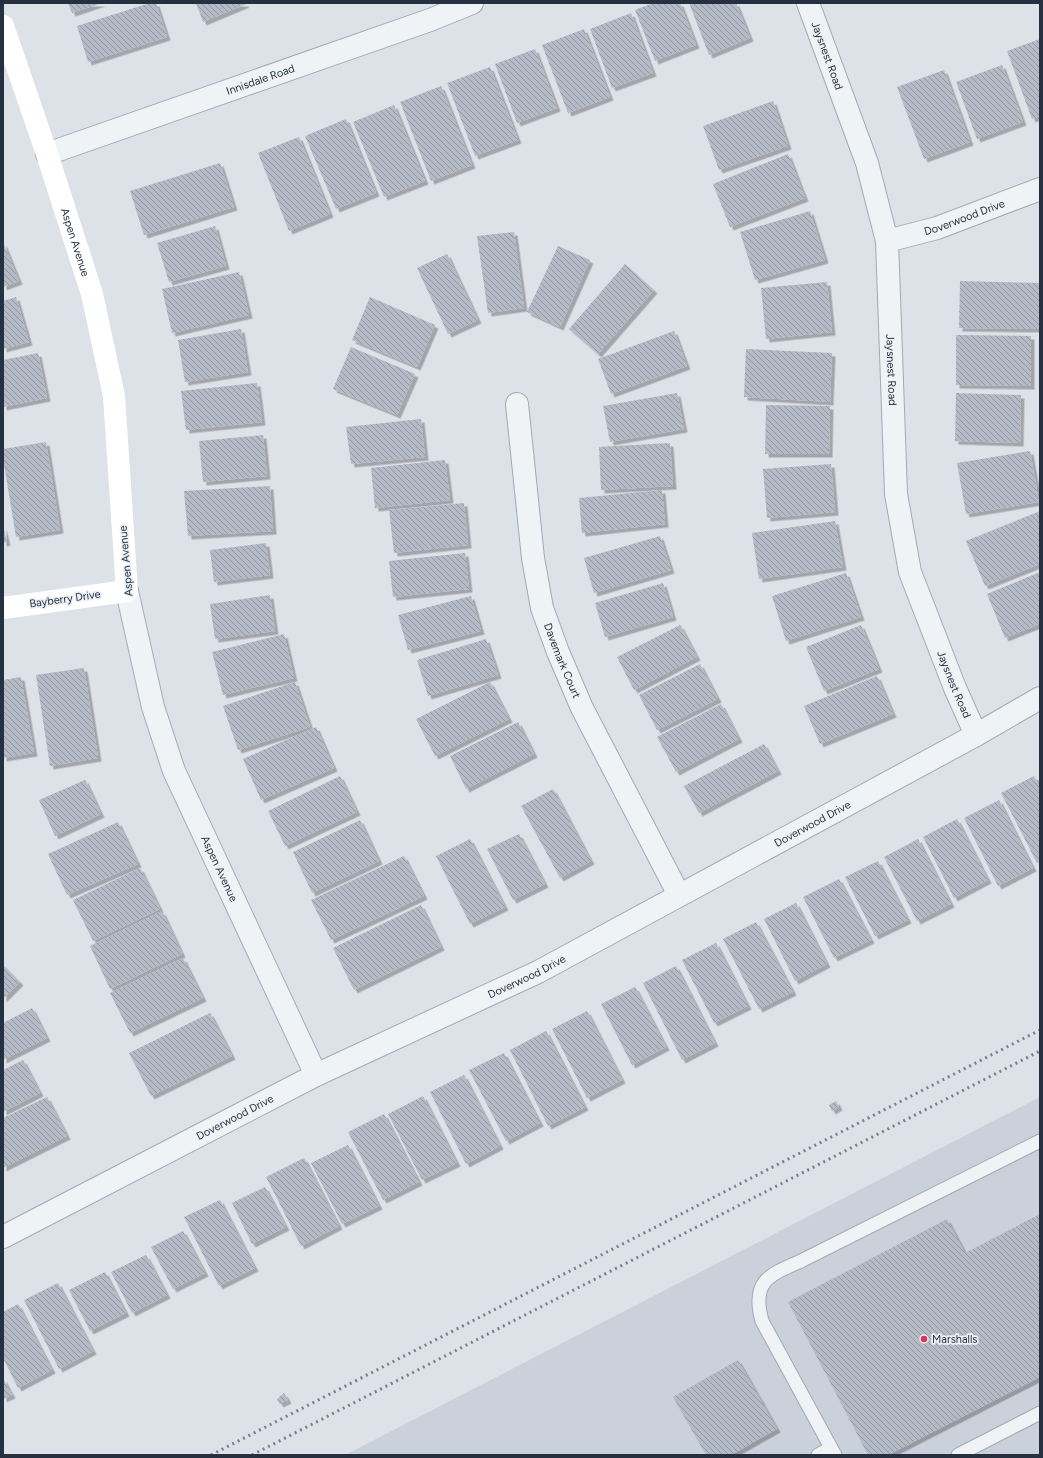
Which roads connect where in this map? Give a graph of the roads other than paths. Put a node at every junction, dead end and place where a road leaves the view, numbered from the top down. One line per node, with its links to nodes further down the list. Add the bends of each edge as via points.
1 (472, 3): 4 (street, Innisdale Road, via 422,23)
2 (808, 3): 6 (street, Jaysnest Road, via 867,163)
3 (3, 26): 4 (street, Aspen Avenue)
4 (47, 154): 8 (street, Aspen Avenue, via 92,294 114,396)
5 (1040, 189): 6 (street, Doverwood Drive, via 937,228)
6 (888, 242): 11 (street, Jaysnest Road, via 896,494 910,572)
7 (517, 404): 12 (street, Davemark Court, via 533,558 542,608 582,708)
8 (127, 591): 9 (street, Bayberry Drive); 13 (street, Aspen Avenue, via 153,707 174,771)
9 (3, 608)
10 (1040, 698): 11 (street, Doverwood Drive)
11 (976, 735): 12 (street, Doverwood Drive)
12 (679, 895): 13 (street, Doverwood Drive, via 538,972)
13 (316, 1075): 15 (street, Doverwood Drive)
14 (1040, 1141): 17 (lane, via 775,1273 763,1284 758,1296 762,1320)
15 (3, 1237)
16 (1040, 1413): 19 (lane)
17 (833, 1451): 18 (lane)
18 (818, 1455)
19 (958, 1455)

